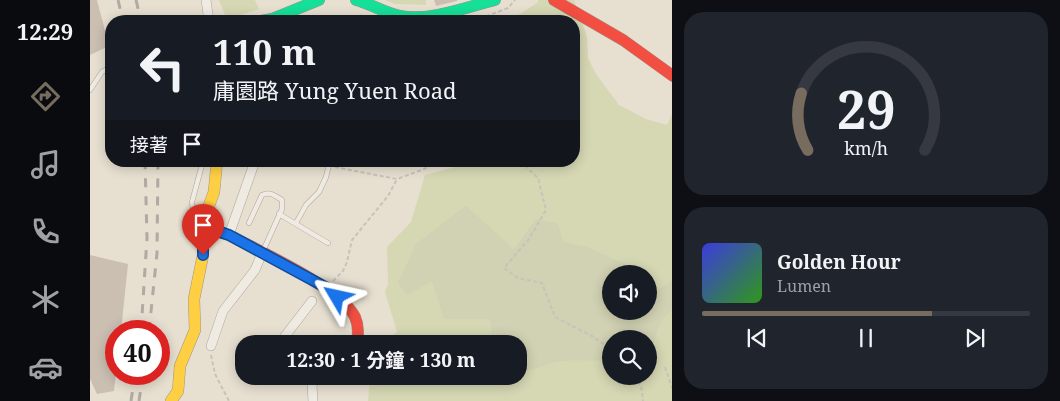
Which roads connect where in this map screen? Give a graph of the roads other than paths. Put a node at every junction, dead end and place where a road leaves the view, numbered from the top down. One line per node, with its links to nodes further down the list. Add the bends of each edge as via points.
1 (206, 0): 6 (street)
2 (319, 0): 7 (street)
3 (356, 0): 8 (street)
4 (495, 0): 9 (street)
5 (554, 0): 11 (street, via 624,40)
6 (208, 15)
7 (282, 15)
8 (399, 15)
9 (431, 15)
10 (105, 70): 12 (lane)
11 (672, 76)
12 (90, 90)
13 (201, 167): 18 (lane, via 192,202 194,216)
14 (216, 167): 18 (street, via 214,192)
15 (253, 167): 21 (street)
16 (328, 167): 20 (lane, via 319,192 306,205)
17 (280, 214): 19 (lane, via 282,200 267,193 262,195); 20 (lane); 23 (lane)
18 (203, 222): 21 (street); 29 (street, via 203,255 194,299 195,330 180,366 178,391)
19 (249, 223)
20 (296, 224): 22 (lane)
21 (229, 235): 23 (street)
22 (328, 243)
23 (262, 253): 26 (street, via 327,288 348,306 357,322); 27 (street, via 255,270 223,312)
24 (312, 301): 25 (street)
25 (287, 335)
26 (359, 335)
27 (211, 346)
28 (312, 385): 30 (street)
29 (171, 401)
30 (313, 401)

